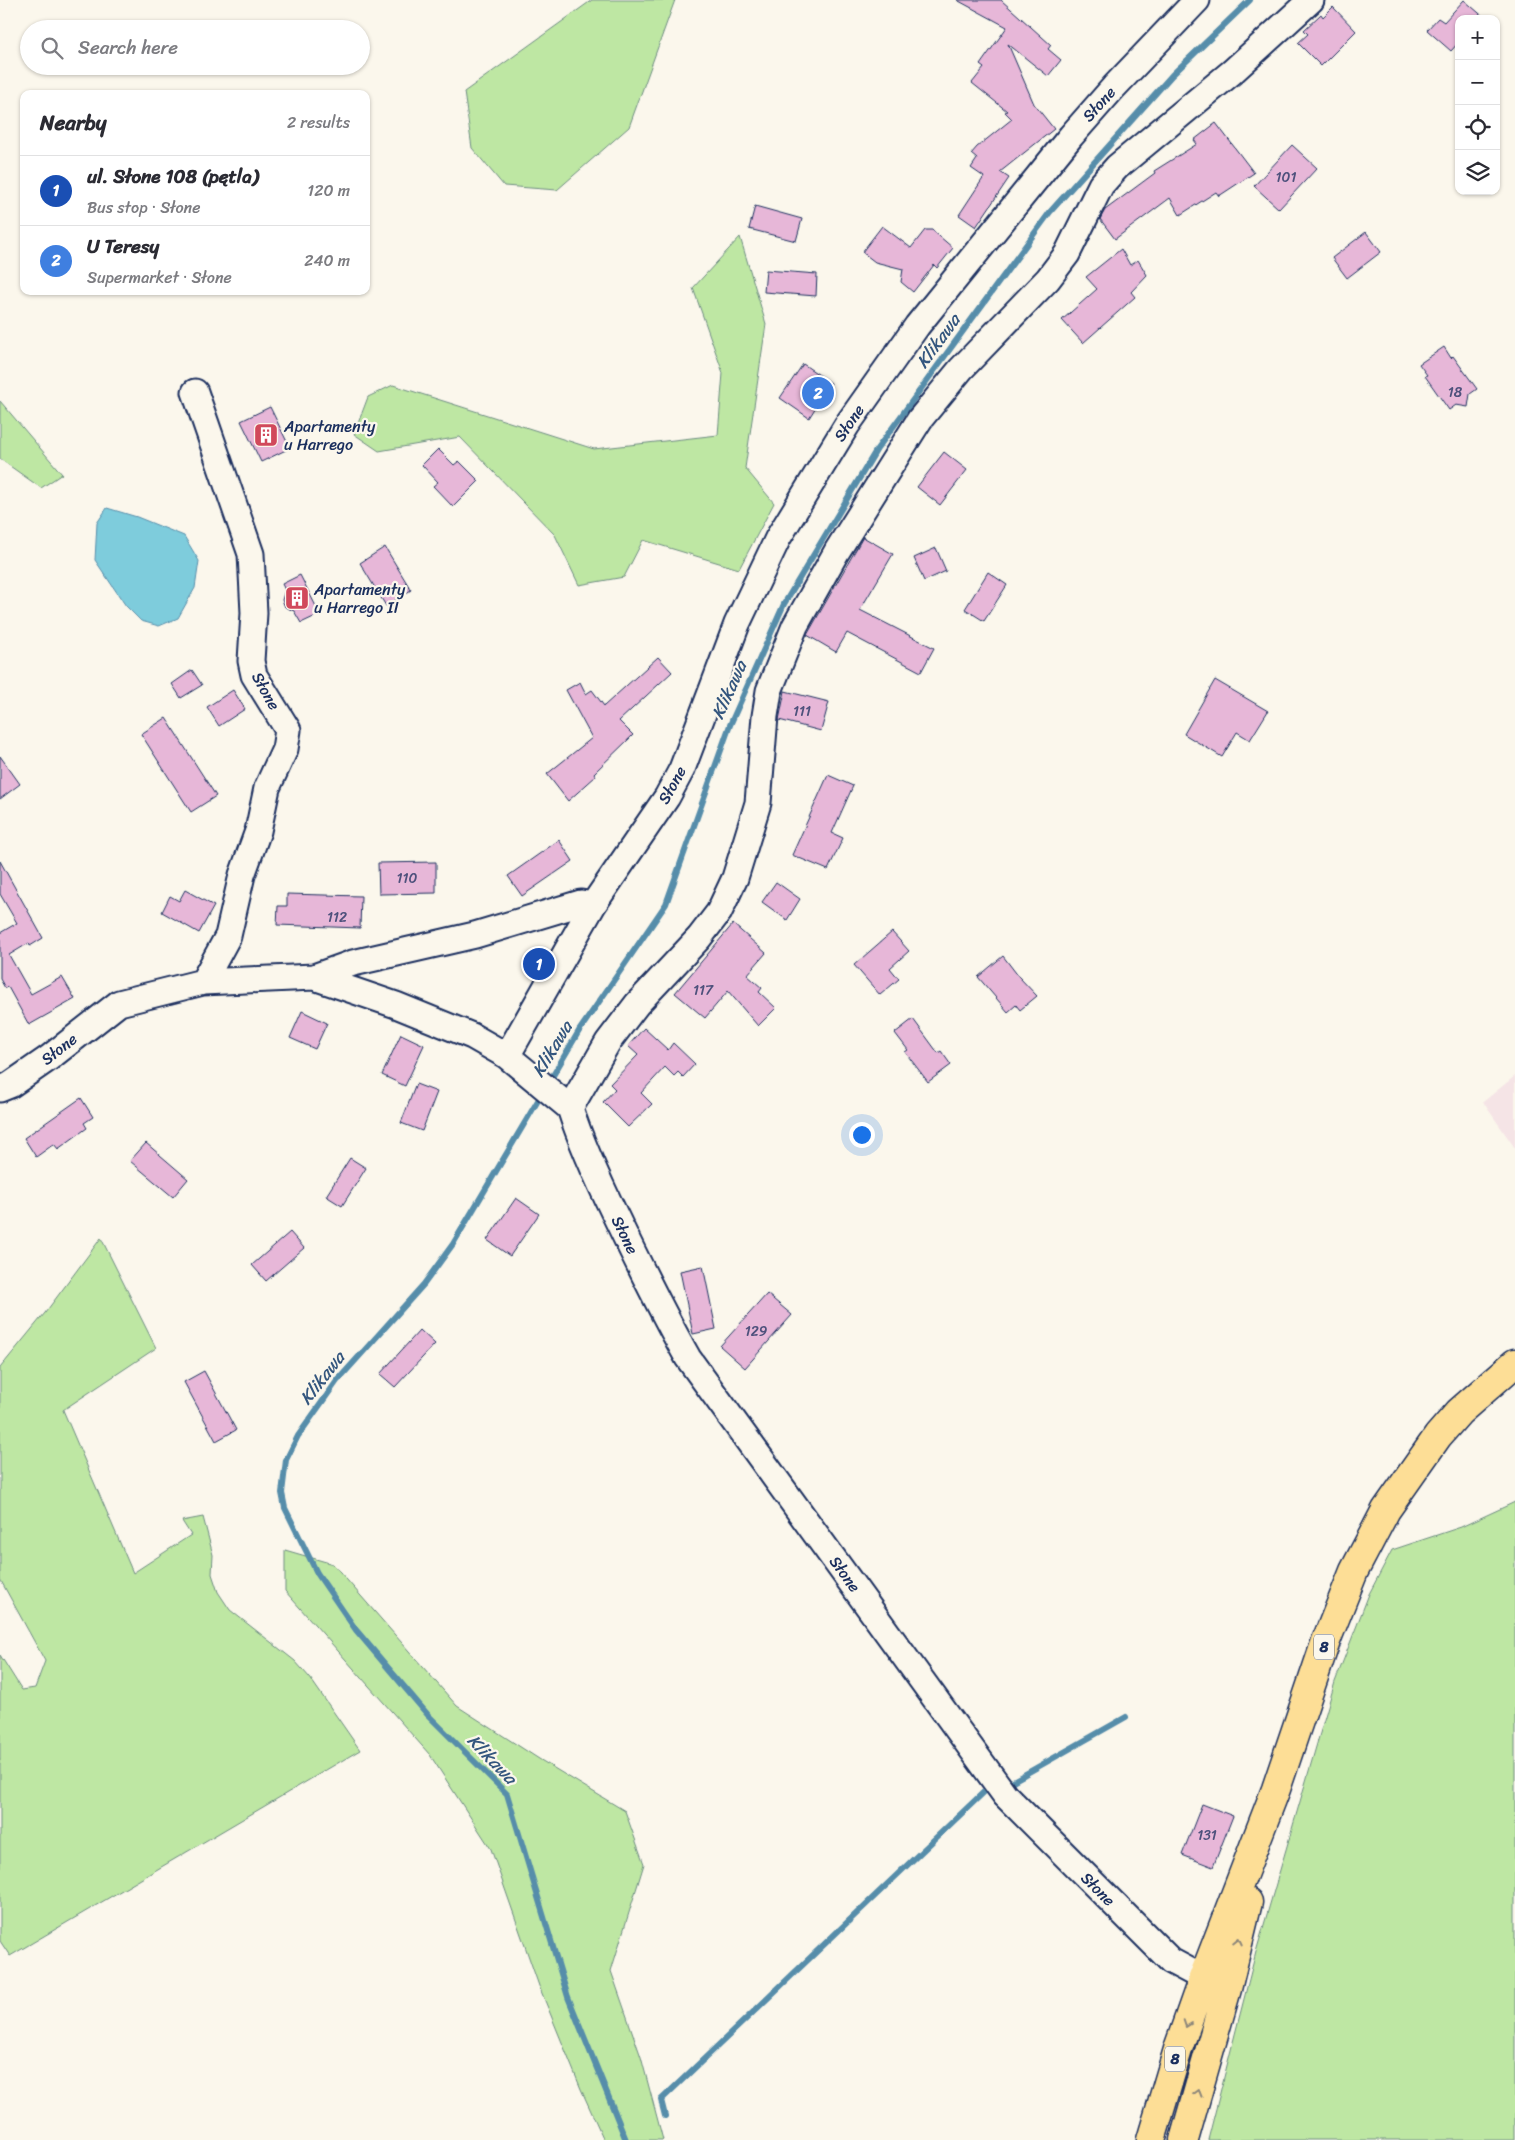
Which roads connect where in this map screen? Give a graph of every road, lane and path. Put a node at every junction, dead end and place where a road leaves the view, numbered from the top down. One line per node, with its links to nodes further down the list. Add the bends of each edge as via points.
1 (1197, 0): 4 (street, Słone, via 1071,136 917,326 847,425 778,538 738,624 682,769 667,797)
2 (1311, 0): 9 (street, via 1232,72 1117,167 1101,186 1067,254 1048,279 961,368 920,419 832,559 795,626 779,663 769,691 765,716 758,803 735,878 719,912 700,938 637,1004)
3 (195, 392): 6 (street, Słone, via 251,554 254,613 251,662 254,675 288,730 284,750 266,788 258,831 242,875 228,936)
4 (593, 905): 5 (street, Słone, via 581,903 475,935 353,963); 7 (street, Słone)
5 (314, 977): 6 (street, Słone); 7 (street, Słone, via 472,1036)
6 (203, 982): 8 (street, Słone, via 119,1003 50,1058)
7 (507, 1056): 9 (street)
8 (0, 1089)
9 (562, 1102): 12 (street, Słone, via 653,1296 690,1361 953,1724 1005,1795 1171,1961)
10 (1515, 1363): 11 (highway, 8, via 1448,1424 1382,1517 1341,1599)
11 (1276, 1789): 12 (highway, 8); 13 (highway, 8, one-way to 11)
12 (1202, 1978): 13 (highway); 14 (highway, 8, one-way to 14)
13 (1227, 1989): 15 (highway, 8, one-way to 13)
14 (1151, 2140)
15 (1184, 2140)

